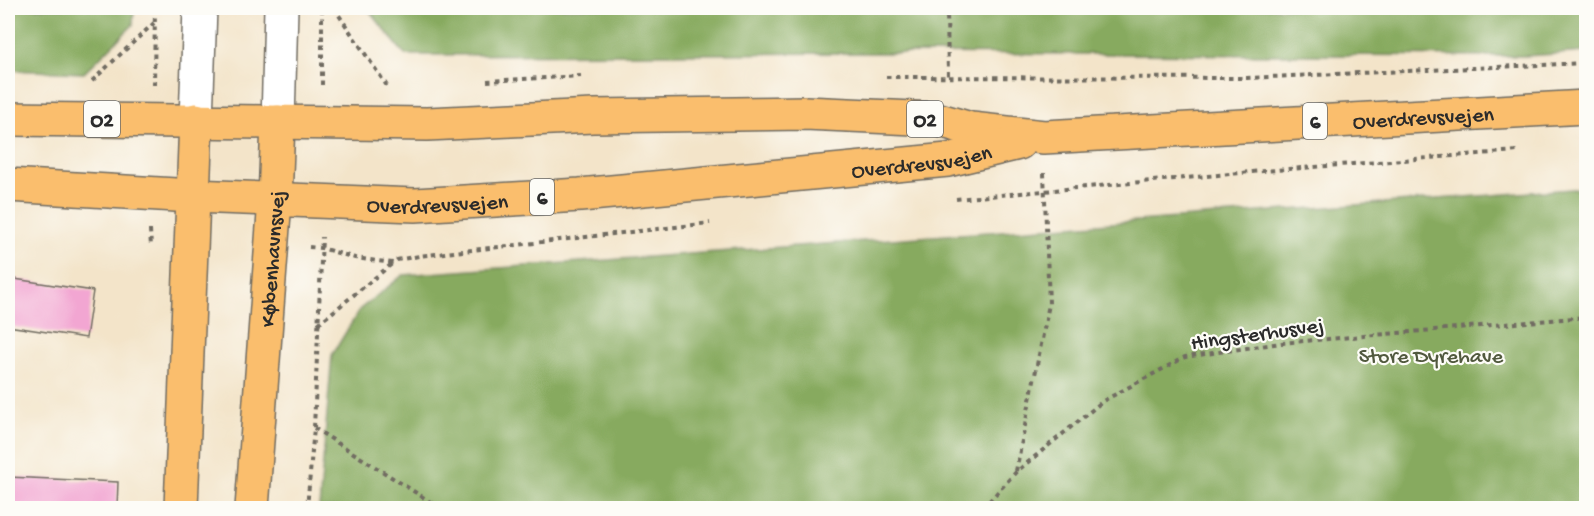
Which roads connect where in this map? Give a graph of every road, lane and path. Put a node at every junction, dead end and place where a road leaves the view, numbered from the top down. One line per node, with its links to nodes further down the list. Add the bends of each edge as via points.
1 (200, 8): 15 (street)
2 (281, 8): 16 (street, Københavnsvej)
3 (334, 8): 12 (path, via 387,86)
4 (947, 8): 9 (path)
5 (155, 22): 11 (path)
6 (1587, 63): 9 (path, via 1247,78)
7 (583, 76): 10 (path)
8 (885, 76): 9 (path)
9 (949, 76)
10 (480, 81)
11 (88, 85)
12 (398, 86)
13 (1587, 107): 17 (main road, Overdrevsvejen / 6)
14 (8, 119): 15 (main road, Overdrevsvejen / O2)
15 (196, 120): 16 (main road, Overdrevsvejen / O2); 21 (main road)
16 (278, 122): 17 (main road, Overdrevsvejen / O2, via 427,124 593,116 805,113 936,120 971,129); 22 (main road, Københavnsvej)
17 (1044, 137): 20 (path); 22 (main road, Overdrevsvejen / 6, via 948,160 580,195 415,205)
18 (1523, 151): 20 (path)
19 (8, 185): 21 (main road, Overdrevsvejen / 6)
20 (1045, 191): 23 (path); 29 (path, via 1049,304)
21 (193, 196): 22 (main road, Overdrevsvejen / 6); 30 (main road)
22 (275, 200): 31 (main road, Københavnsvej)
23 (950, 200)
24 (722, 222): 26 (path, via 419,256)
25 (321, 248): 26 (path)
26 (393, 263): 28 (path, via 317,324)
27 (1587, 317): 29 (path, Hingsterhusvej, via 1281,343 1185,357 1103,401)
28 (314, 428): 32 (path); 33 (path)
29 (1016, 472): 34 (path, Hingsterhusvej)
30 (181, 508)
31 (252, 508)
32 (307, 508)
33 (440, 508)
34 (983, 508)

